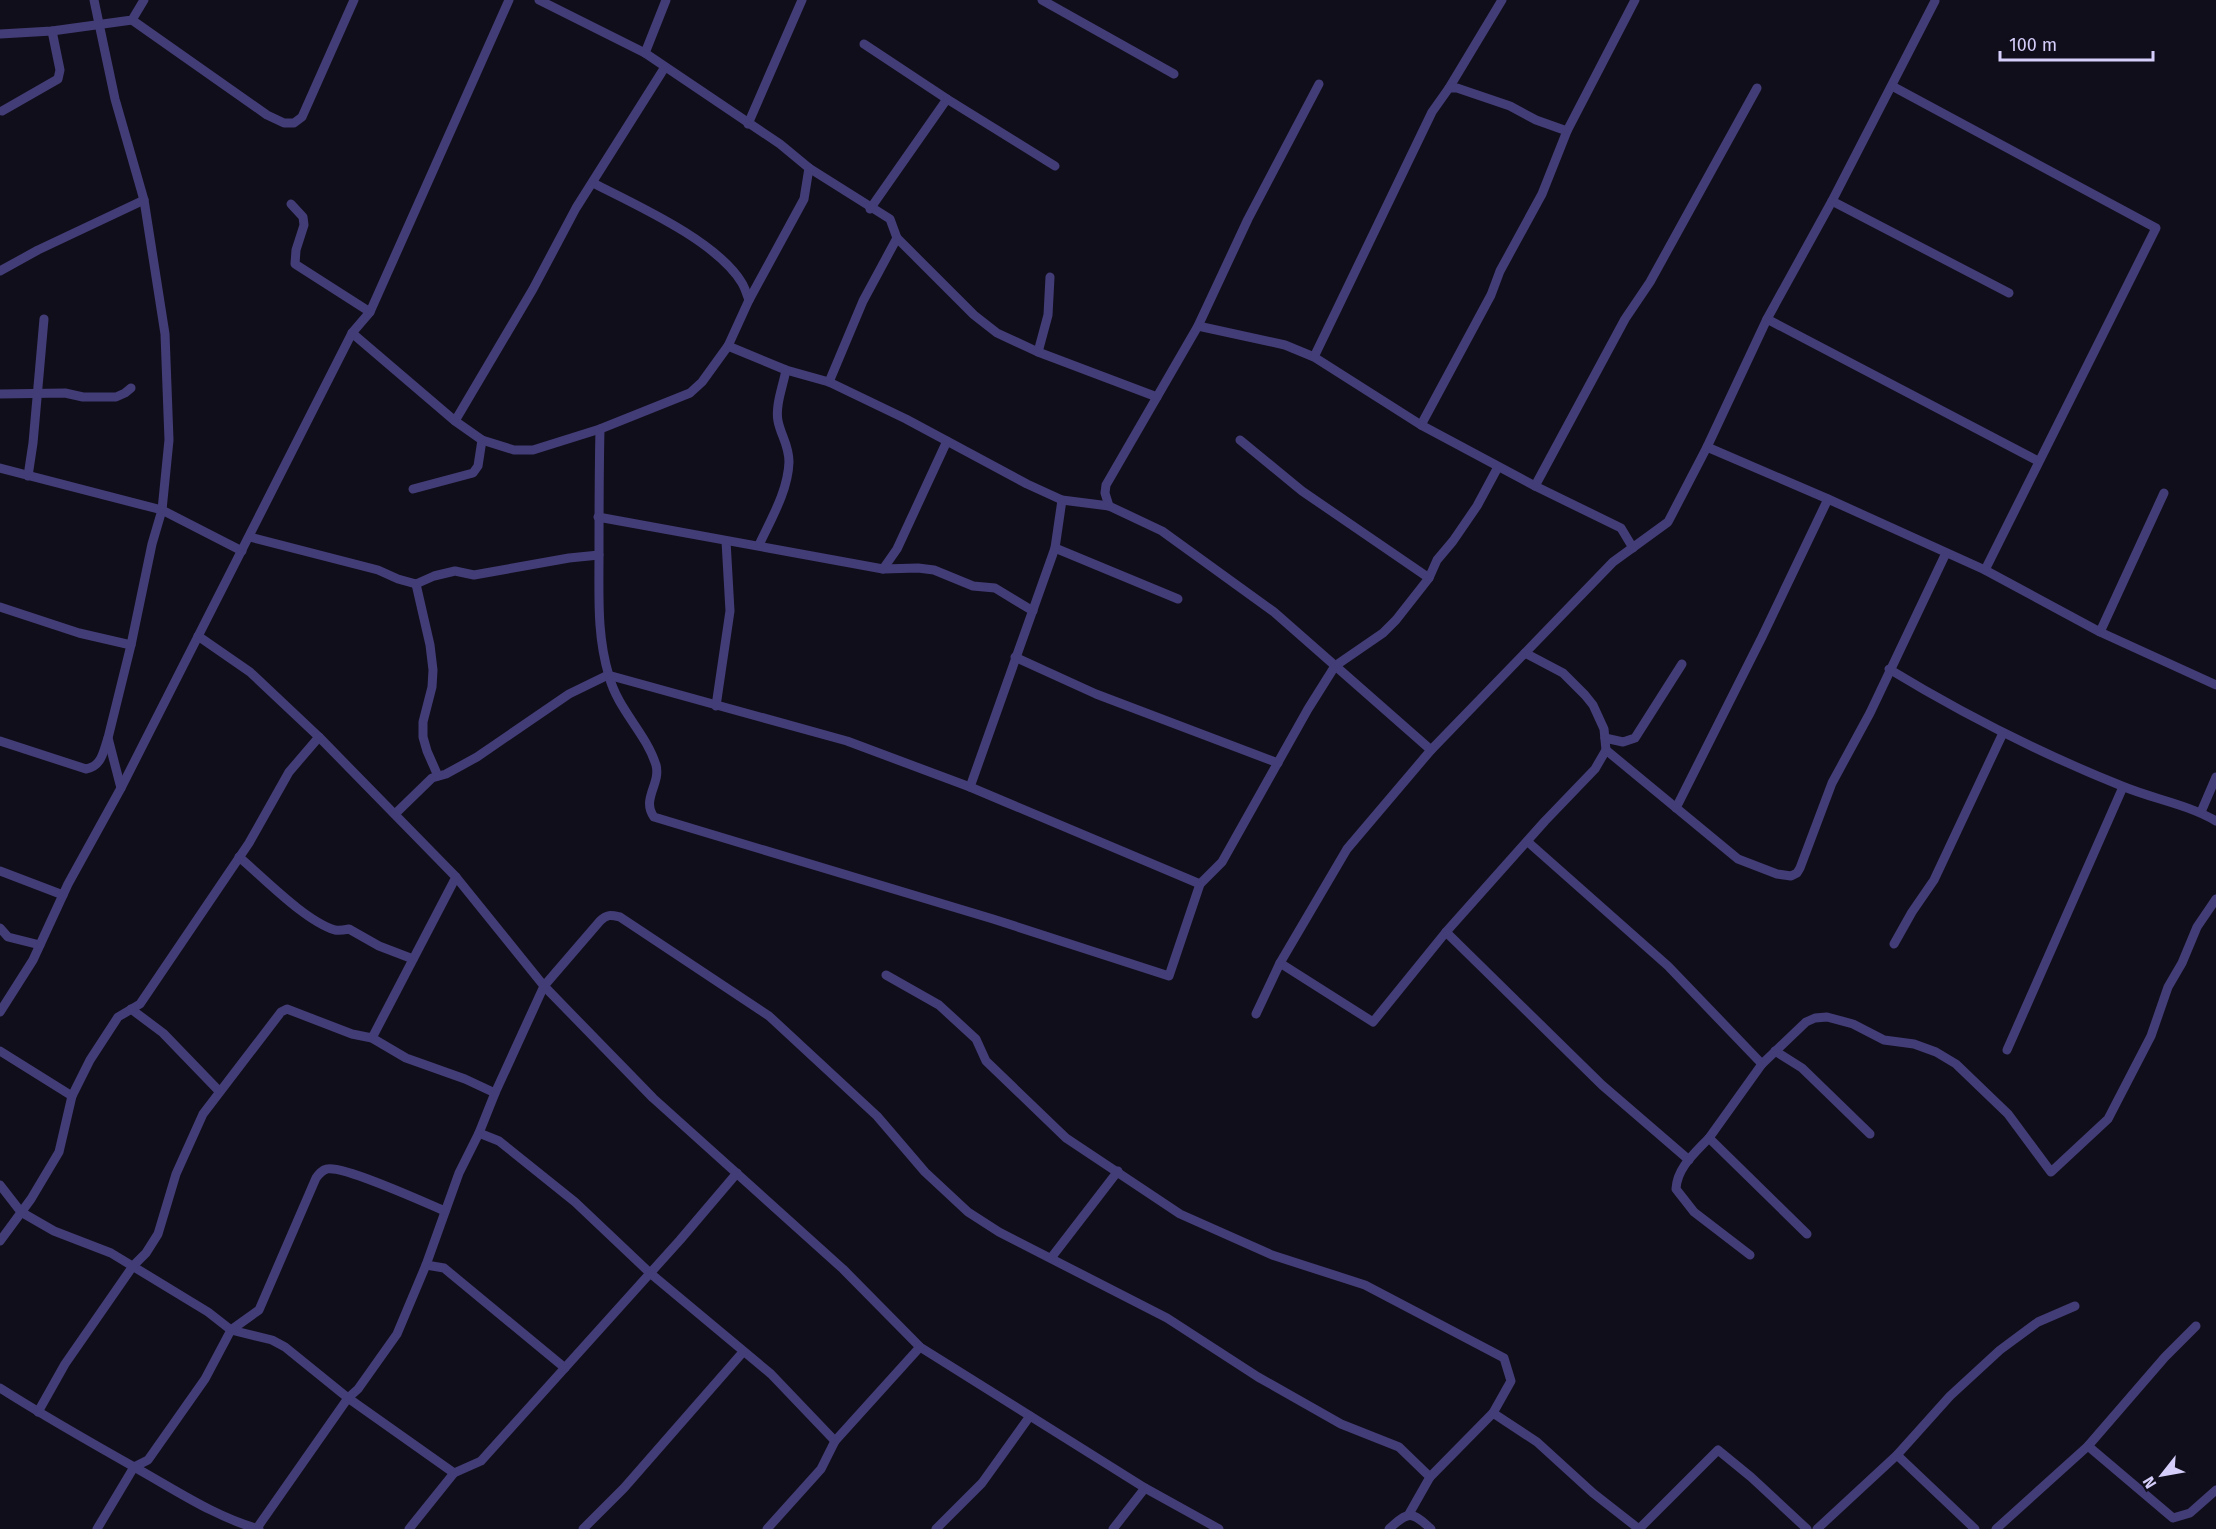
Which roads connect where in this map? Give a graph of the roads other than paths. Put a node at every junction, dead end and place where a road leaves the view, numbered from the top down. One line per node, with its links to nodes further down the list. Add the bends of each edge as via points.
1 (94, 0): 13 (street)
2 (144, 0): 12 (street)
3 (354, 0): 12 (street, via 302,117 294,123 267,115)
4 (509, 0): 40 (street)
5 (539, 0): 17 (street)
6 (666, 0): 17 (street)
7 (802, 0): 26 (street)
8 (1042, 0): 19 (street)
9 (1502, 0): 22 (street)
10 (1635, 0): 27 (street)
11 (1935, 1): 21 (street)
12 (132, 20): 13 (street)
13 (98, 25): 14 (street); 31 (street)
14 (52, 31): 15 (street); 25 (street, via 60,70 58,79)
15 (0, 34)
16 (864, 44): 24 (street)
17 (645, 53): 18 (street)
18 (665, 67): 26 (street); 30 (street)
19 (1174, 74)
20 (1319, 84): 43 (street, via 1248,219)
21 (1892, 86): 32 (street); 61 (street, via 2156,228)
22 (1449, 88): 27 (street, via 1510,106); 47 (street, via 1432,112)
23 (1757, 88): 65 (street)
24 (947, 99): 28 (street); 34 (street)
25 (2, 111)
26 (748, 124): 29 (street)
27 (1567, 131): 55 (street, via 1542,194)
28 (1055, 166)
29 (809, 168): 34 (street); 39 (street, via 804,199)
30 (593, 183): 39 (street, via 684,231 726,264 742,283); 54 (street)
31 (144, 200): 36 (street); 71 (street, via 165,334 169,440)
32 (1832, 201): 38 (street); 42 (street)
33 (291, 204): 40 (street, via 303,217 296,264)
34 (870, 209): 35 (street, via 890,219)
35 (897, 238): 46 (street, via 982,321 997,333); 49 (street, via 863,301)
36 (0, 271)
37 (1050, 277): 46 (street, via 1048,315)
38 (2010, 293)
39 (749, 300): 45 (street)
40 (370, 312): 44 (street)
41 (44, 319): 52 (street)
42 (1767, 319): 60 (street); 61 (street)
43 (1198, 326): 47 (street, via 1285,345); 53 (street)
44 (352, 333): 54 (street); 73 (street)
45 (728, 346): 48 (street); 56 (street, via 690,393)
46 (1038, 352): 53 (street)
47 (1314, 357): 55 (street)
48 (786, 370): 49 (street); 75 (street, via 778,420 787,443 787,476)
49 (829, 382): 59 (street)
50 (131, 388): 52 (street, via 116,397)
51 (0, 394): 52 (street)
52 (37, 394): 64 (street)
53 (1157, 397): 70 (street, via 1106,485)
54 (455, 420): 57 (street)
55 (1420, 425): 62 (street)
56 (600, 429): 57 (street, via 533,450 514,450); 72 (street)
57 (482, 440): 66 (street, via 473,473)
58 (1240, 440): 83 (street, via 1302,491)
59 (946, 441): 69 (street); 81 (street, via 897,549)
60 (1707, 447): 68 (street); 77 (street, via 1668,522)
61 (2038, 461): 82 (street)
62 (1498, 467): 65 (street); 83 (street)
63 (0, 468): 64 (street)
64 (28, 476): 71 (street)
65 (1534, 486): 77 (street, via 1622,528)
66 (413, 489)
67 (2164, 493): 88 (street)
68 (1828, 499): 79 (street); 112 (street)
69 (1062, 500): 70 (street); 76 (street)
70 (1104, 506): 94 (street, via 1162,531 1274,612)
71 (162, 510): 78 (street); 90 (street)
72 (598, 517): 74 (street); 80 (street)
73 (250, 537): 78 (street); 84 (street, via 378,570)
74 (726, 542): 75 (street); 98 (street, via 730,611)
75 (759, 546): 81 (street)
76 (1055, 548): 85 (street); 87 (street)
77 (1633, 548): 91 (street, via 1613,562)
78 (243, 550): 89 (street)
79 (1946, 554): 82 (street); 95 (street)
80 (599, 555): 84 (street, via 474,575 454,571); 96 (street, via 599,628)
81 (883, 569): 87 (street, via 934,570 973,586 995,588)
82 (1985, 570): 88 (street)
83 (1429, 578): 94 (street, via 1383,633)
84 (416, 584): 107 (street, via 433,670 423,737)
85 (1178, 599)
86 (0, 607): 90 (street)
87 (1033, 611): 92 (street)
88 (2100, 632): 97 (street)
89 (198, 636): 100 (street, via 250,672); 111 (street)
90 (131, 645): 101 (street)
91 (1525, 653): 102 (street, via 1563,673 1576,686 1593,705); 104 (street)
92 (1015, 657): 106 (street, via 1096,694); 109 (street)
93 (1682, 664): 102 (street, via 1635,738 1623,742)
94 (1335, 666): 104 (street); 106 (street)
95 (1889, 669): 99 (street); 112 (street, via 1832,783 1797,873 1777,874 1738,859)
96 (608, 675): 98 (street); 107 (street, via 569,694 477,757); 120 (street, via 617,700 657,769 648,803 654,817 1169,976)
97 (2216, 685)
98 (716, 706): 109 (street, via 847,741)
99 (2003, 733): 110 (street); 125 (street, via 1934,880)
100 (319, 737): 114 (street); 117 (street, via 289,772)
101 (108, 738): 103 (street, via 99,763 86,769); 111 (street)
102 (1605, 738): 105 (street)
103 (0, 741)
104 (1431, 750): 128 (street, via 1347,849)
105 (1606, 750): 112 (street); 116 (street, via 1595,769)
106 (1278, 763): 120 (street, via 1222,862)
107 (438, 776): 114 (street)
108 (2216, 777): 113 (street)
109 (970, 787): 120 (street)
110 (2122, 787): 113 (street); 135 (street)
111 (121, 788): 121 (street)
112 (1676, 808)
113 (2201, 812): 115 (street)
114 (395, 814): 119 (street)
115 (2216, 821)
116 (1528, 842): 124 (street); 138 (street, via 1668,966)
117 (239, 857): 127 (street, via 323,925 338,931 349,929); 131 (street, via 140,1004)
118 (0, 871): 121 (street)
119 (456, 877): 127 (street); 130 (street)
120 (1200, 884)
121 (63, 895): 126 (street)
122 (2216, 899): 137 (street, via 2197,927 2168,987 2151,1036 2108,1119 2051,1172 2008,1114 1956,1064 1936,1052 1884,1040 1827,1017 1806,1022)
123 (0, 928): 126 (street, via 8,937)
124 (1446, 932): 128 (street, via 1373,1022); 145 (street, via 1602,1085)
125 (1894, 944)
126 (40, 945): 132 (street)
127 (413, 959): 134 (street)
128 (1280, 963): 133 (street)
129 (886, 975): 146 (street, via 939,1005 976,1039 986,1061 1035,1110 1066,1138)
130 (544, 986): 140 (street); 147 (street, via 653,1098); 154 (street, via 605,916 620,917 769,1016 877,1116 925,1172 968,1212)
131 (132, 1009): 139 (street, via 163,1033); 141 (street, via 118,1017)
132 (0, 1012)
133 (1256, 1014)
134 (372, 1038): 139 (street, via 284,1010); 140 (street, via 406,1058)
135 (2007, 1050)
136 (0, 1051): 141 (street)
137 (1774, 1051): 138 (street); 143 (street, via 1802,1068)
138 (1762, 1064): 144 (street)
139 (219, 1092): 156 (street, via 199,1121 183,1156 158,1234)
140 (495, 1093): 142 (street)
141 (72, 1096): 150 (street, via 59,1152)
142 (479, 1133): 149 (street); 157 (street, via 499,1141 535,1169)
143 (1870, 1134)
144 (1709, 1138): 145 (street); 151 (street)
145 (1689, 1160): 153 (street, via 1676,1177 1681,1198)
146 (1118, 1172): 154 (street); 167 (street, via 1180,1214 1272,1255 1365,1285 1504,1358 1511,1381)
147 (737, 1173): 157 (street); 161 (street, via 843,1269)
148 (0, 1185): 150 (street)
149 (445, 1211): 155 (street); 160 (street, via 339,1170 323,1170 316,1178 259,1310)
150 (21, 1212): 152 (street); 156 (street)
151 (1807, 1234)
152 (0, 1241)
153 (1749, 1255)
154 (1051, 1258): 174 (street, via 1167,1318 1258,1377 1341,1424 1399,1447)
155 (426, 1265): 163 (street, via 444,1268); 165 (street, via 397,1334)
156 (133, 1266): 160 (street); 166 (street, via 65,1364)
157 (650, 1273): 162 (street); 163 (street)
158 (2075, 1306): 171 (street, via 2038,1322 2000,1350 1950,1396)
159 (2196, 1326): 170 (street)
160 (231, 1330): 165 (street, via 285,1347); 172 (street, via 205,1379 148,1460)
161 (920, 1347): 168 (street); 169 (street)
162 (743, 1353): 169 (street, via 771,1374); 182 (street)
163 (565, 1368): 173 (street, via 481,1461)
164 (0, 1388): 166 (street)
165 (348, 1398): 173 (street); 180 (street)
166 (38, 1412): 172 (street)
167 (1493, 1413): 174 (street); 189 (street, via 1537,1442)
168 (1030, 1416): 175 (street); 184 (street, via 982,1483)
169 (835, 1441): 183 (street, via 821,1469)
170 (2088, 1446): 176 (street, via 2173,1518 2190,1513); 193 (street)
171 (1897, 1455): 191 (street); 192 (street)
172 (134, 1467): 178 (street); 179 (street)
173 (454, 1473): 181 (street)
174 (1430, 1477): 177 (street)
175 (1145, 1488): 185 (street); 186 (street)
176 (2216, 1490)
177 (1409, 1514): 187 (street); 188 (street)
178 (241, 1527): 180 (street)
179 (97, 1529)
180 (258, 1529)
181 (409, 1529)
182 (583, 1529)
183 (767, 1529)
184 (936, 1529)
185 (1113, 1529)
186 (1219, 1529)
187 (1389, 1529)
188 (1431, 1529)
189 (1639, 1529): 190 (street, via 1718,1450)
190 (1807, 1529)
191 (1817, 1529)
192 (1975, 1529)
193 (1996, 1529)

